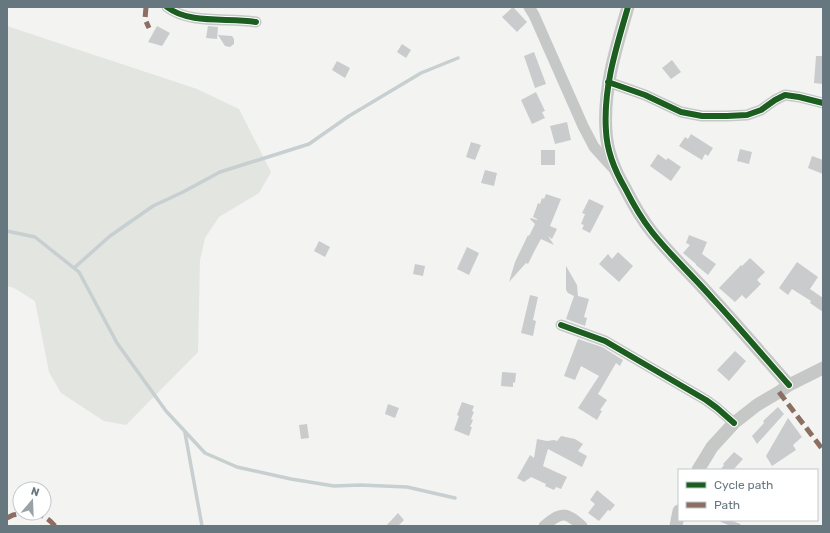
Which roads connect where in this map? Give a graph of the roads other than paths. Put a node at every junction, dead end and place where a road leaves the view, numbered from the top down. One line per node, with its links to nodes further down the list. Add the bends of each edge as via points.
1 (167, 7): 4 (street, via 189,16)
2 (529, 7): 7 (street, via 594,147)
3 (628, 7): 5 (street)
4 (256, 22)
5 (608, 82): 6 (street, via 645,95 681,112 702,116 747,116 785,95); 7 (street, via 606,132 608,149)
6 (823, 103)
7 (616, 171): 10 (street, via 637,211 652,232)
8 (561, 325): 11 (street, via 605,341 706,400)
9 (823, 368): 10 (street)
10 (789, 385): 11 (street)
11 (734, 423): 12 (street, via 712,447)
12 (699, 469)
13 (678, 516): 17 (street)
14 (726, 521): 18 (lane)
15 (544, 526): 16 (street, via 562,515 573,518)
16 (582, 526)
17 (676, 526)
18 (738, 526)

